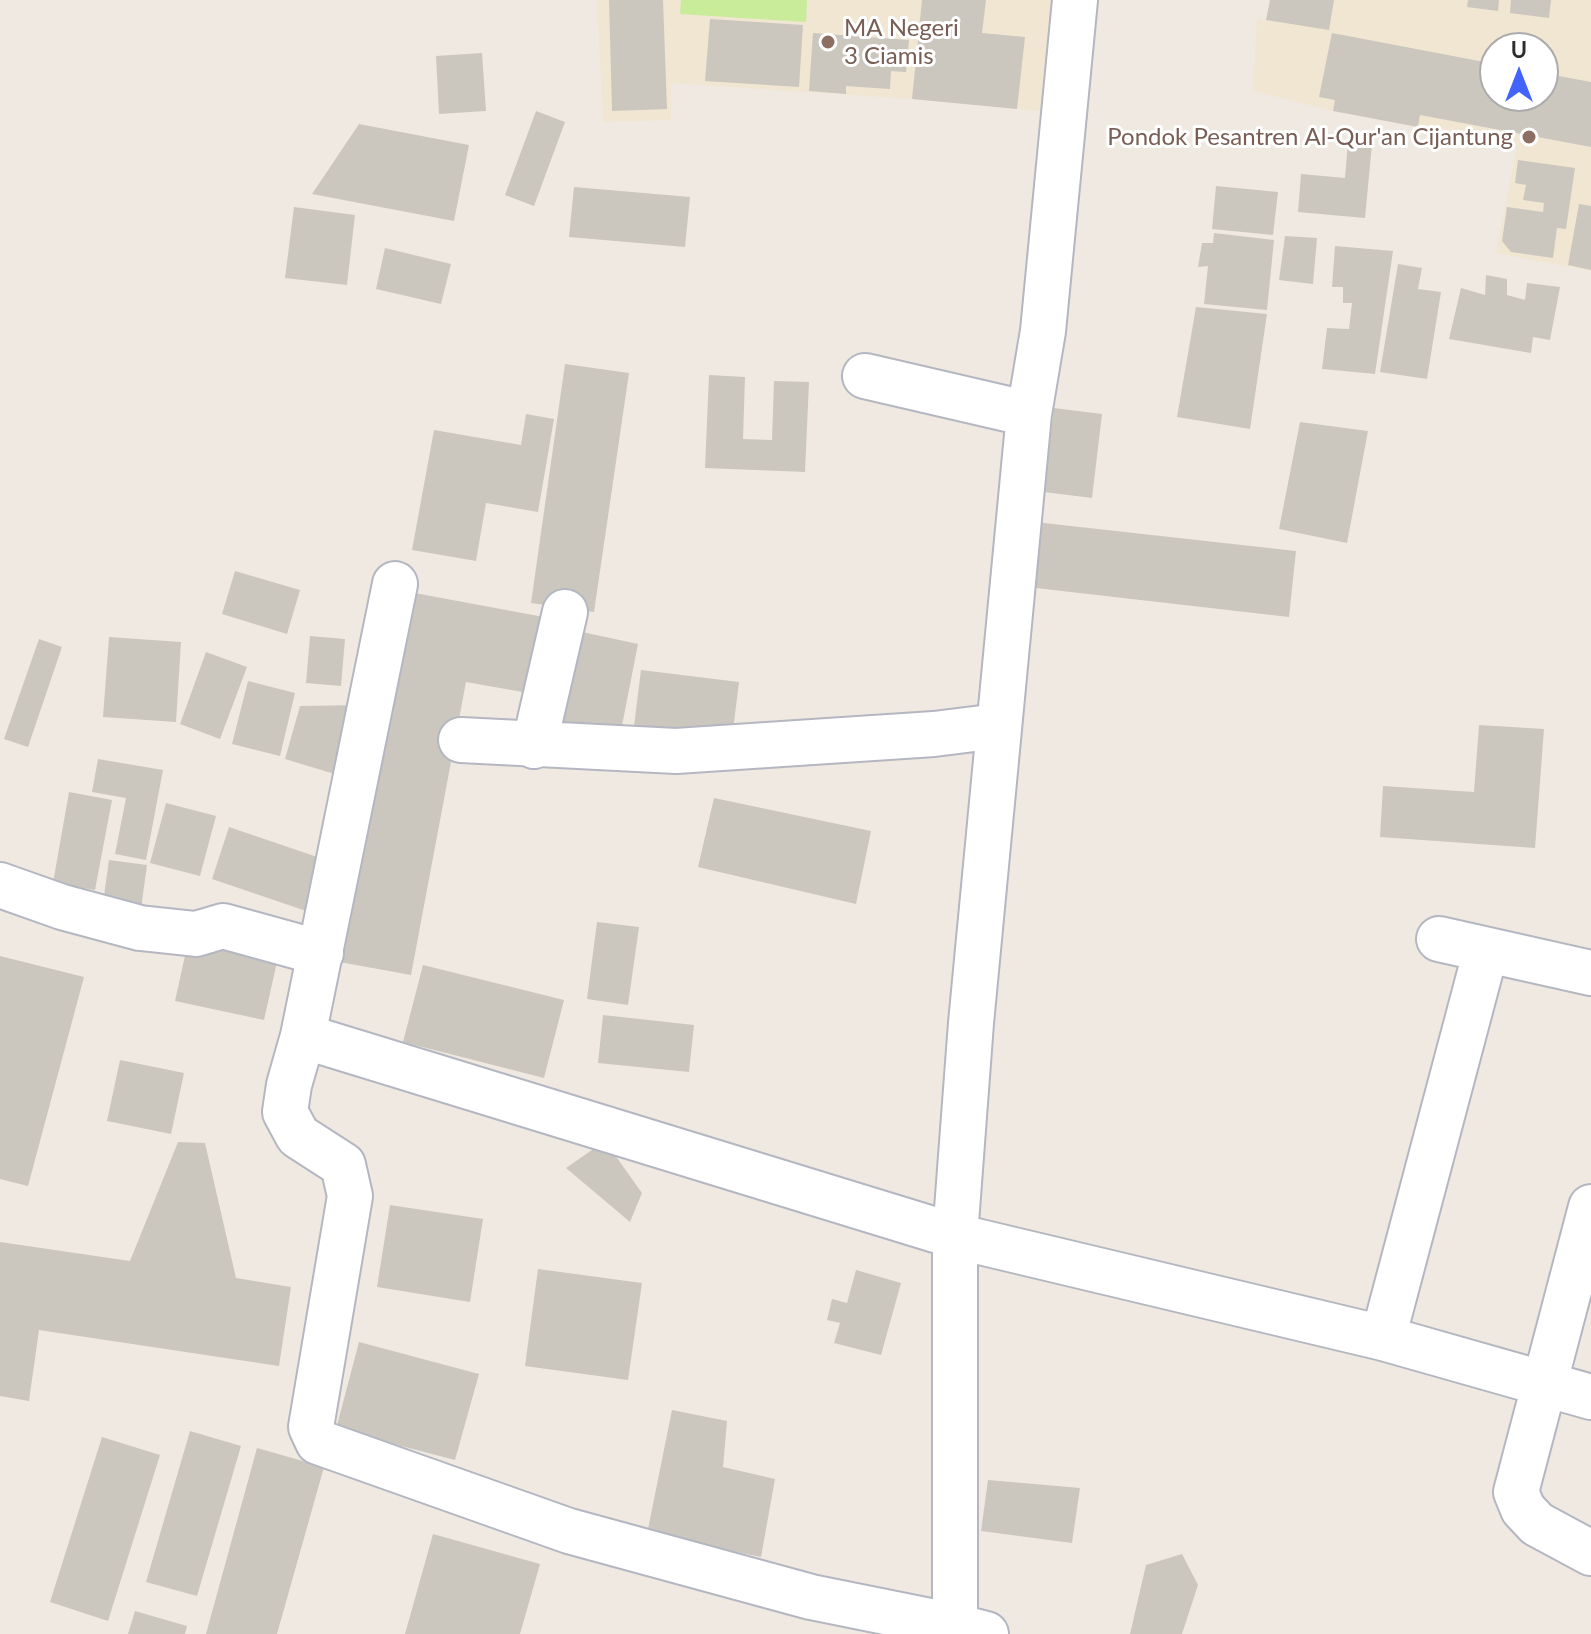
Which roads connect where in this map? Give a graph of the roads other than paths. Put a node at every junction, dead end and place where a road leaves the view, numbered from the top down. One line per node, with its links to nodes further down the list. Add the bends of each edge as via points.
1 (1075, 0): 3 (street, via 1043,331)
2 (865, 376): 3 (street)
3 (1029, 414): 6 (street)
4 (395, 584): 12 (street)
5 (565, 612): 8 (street)
6 (998, 726): 8 (street, via 676,751); 16 (street)
7 (461, 740): 8 (street)
8 (534, 746)
9 (0, 885): 12 (street, via 140,928 196,934 223,926)
10 (1439, 939): 11 (street)
11 (1486, 950): 13 (street); 17 (street)
12 (321, 953): 14 (street)
13 (1591, 973)
14 (303, 1036): 16 (street); 21 (street, via 285,1112 298,1136 343,1165 350,1196 311,1427 318,1442 569,1531 811,1597)
15 (1591, 1207): 18 (street)
16 (955, 1236): 17 (street); 21 (street)
17 (1383, 1338): 18 (street)
18 (1547, 1383): 19 (street); 20 (street, via 1517,1482 1519,1501 1537,1524)
19 (1591, 1397)
20 (1591, 1553)
21 (965, 1631)

